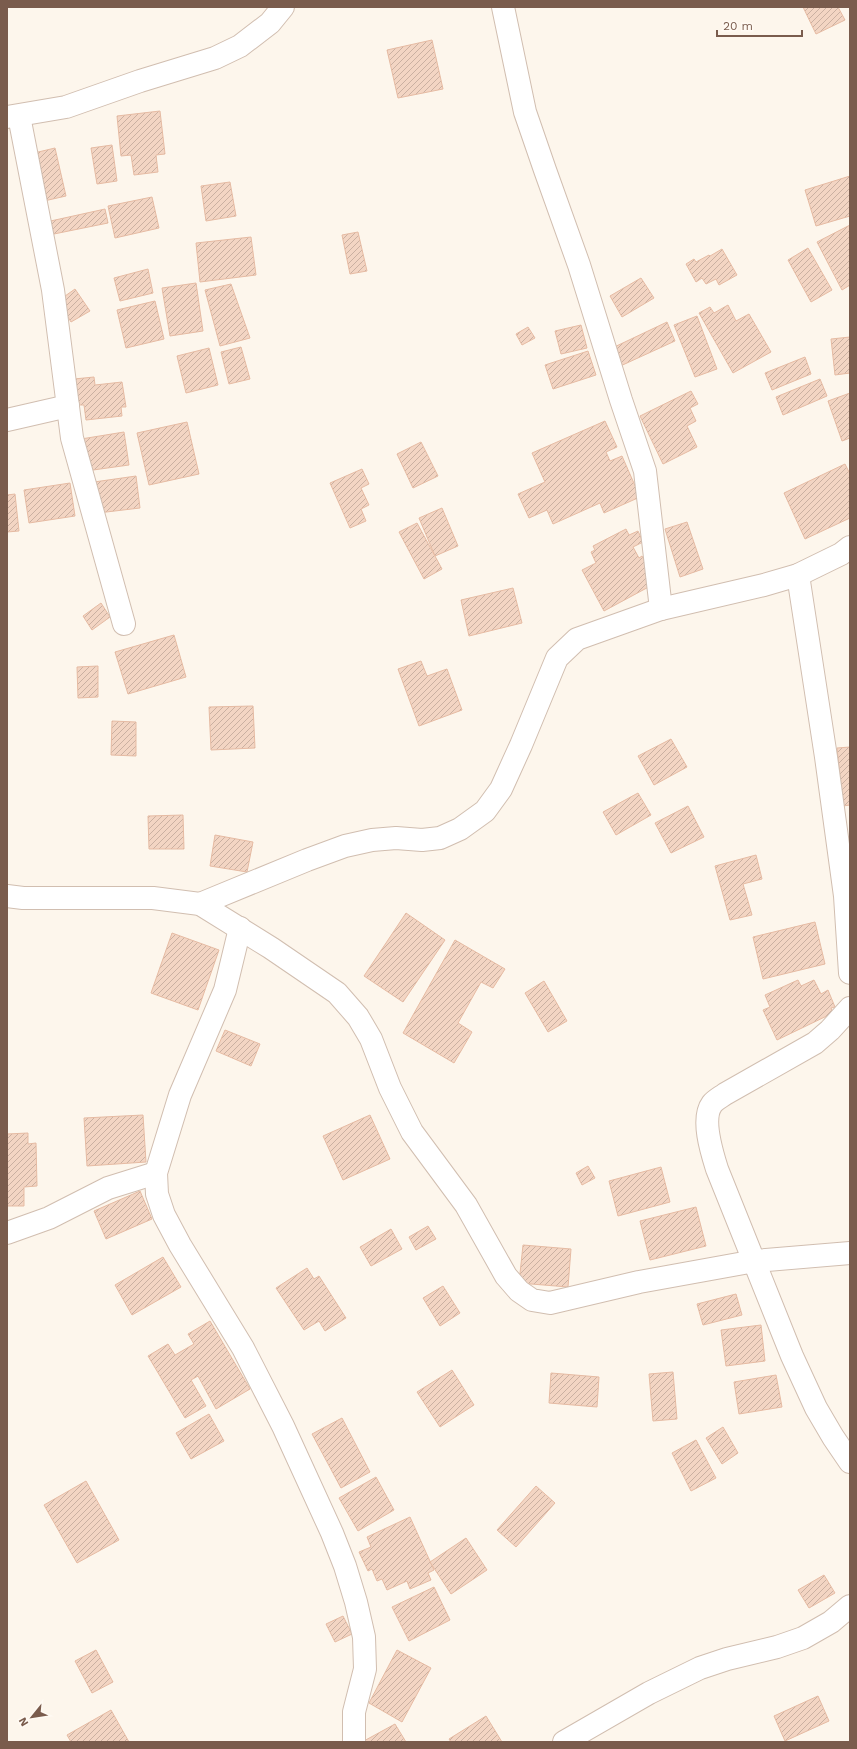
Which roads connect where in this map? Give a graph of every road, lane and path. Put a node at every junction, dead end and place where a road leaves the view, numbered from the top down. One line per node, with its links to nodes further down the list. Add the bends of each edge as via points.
1 (283, 7): 3 (street, via 270,23 240,46 215,58 140,81 66,108)
2 (503, 7): 8 (street, via 526,112 579,264 645,471)
3 (13, 116): 4 (street, via 54,290)
4 (68, 406): 5 (street); 9 (street, via 72,438)
5 (7, 420)
6 (850, 547): 7 (street)
7 (798, 575): 8 (street); 13 (street, via 826,757 844,896)
8 (661, 609): 11 (street, via 577,639 557,658 501,789 485,811 460,829 440,838 372,840 345,846)
9 (124, 624)
10 (7, 896): 11 (street, via 153,898)
11 (200, 904): 12 (street)
12 (240, 928): 15 (street, via 225,990 180,1095); 18 (street, via 337,993 358,1017 371,1039 390,1088 412,1132 466,1205 506,1276 519,1291 532,1300 550,1303 639,1282)
13 (850, 973)
14 (850, 1008): 18 (street, via 815,1043 718,1099 708,1113 709,1138 717,1169)
15 (156, 1173): 16 (street, via 108,1188 49,1218); 21 (street, via 157,1194 164,1215 243,1348 283,1426 345,1566 364,1636 365,1669 354,1712)
16 (7, 1233)
17 (850, 1253): 18 (street)
18 (755, 1261): 19 (street, via 792,1356 816,1408)
19 (850, 1462)
20 (850, 1606): 22 (street, via 831,1622 803,1638 700,1668 649,1693)
21 (354, 1742)
22 (564, 1742)

